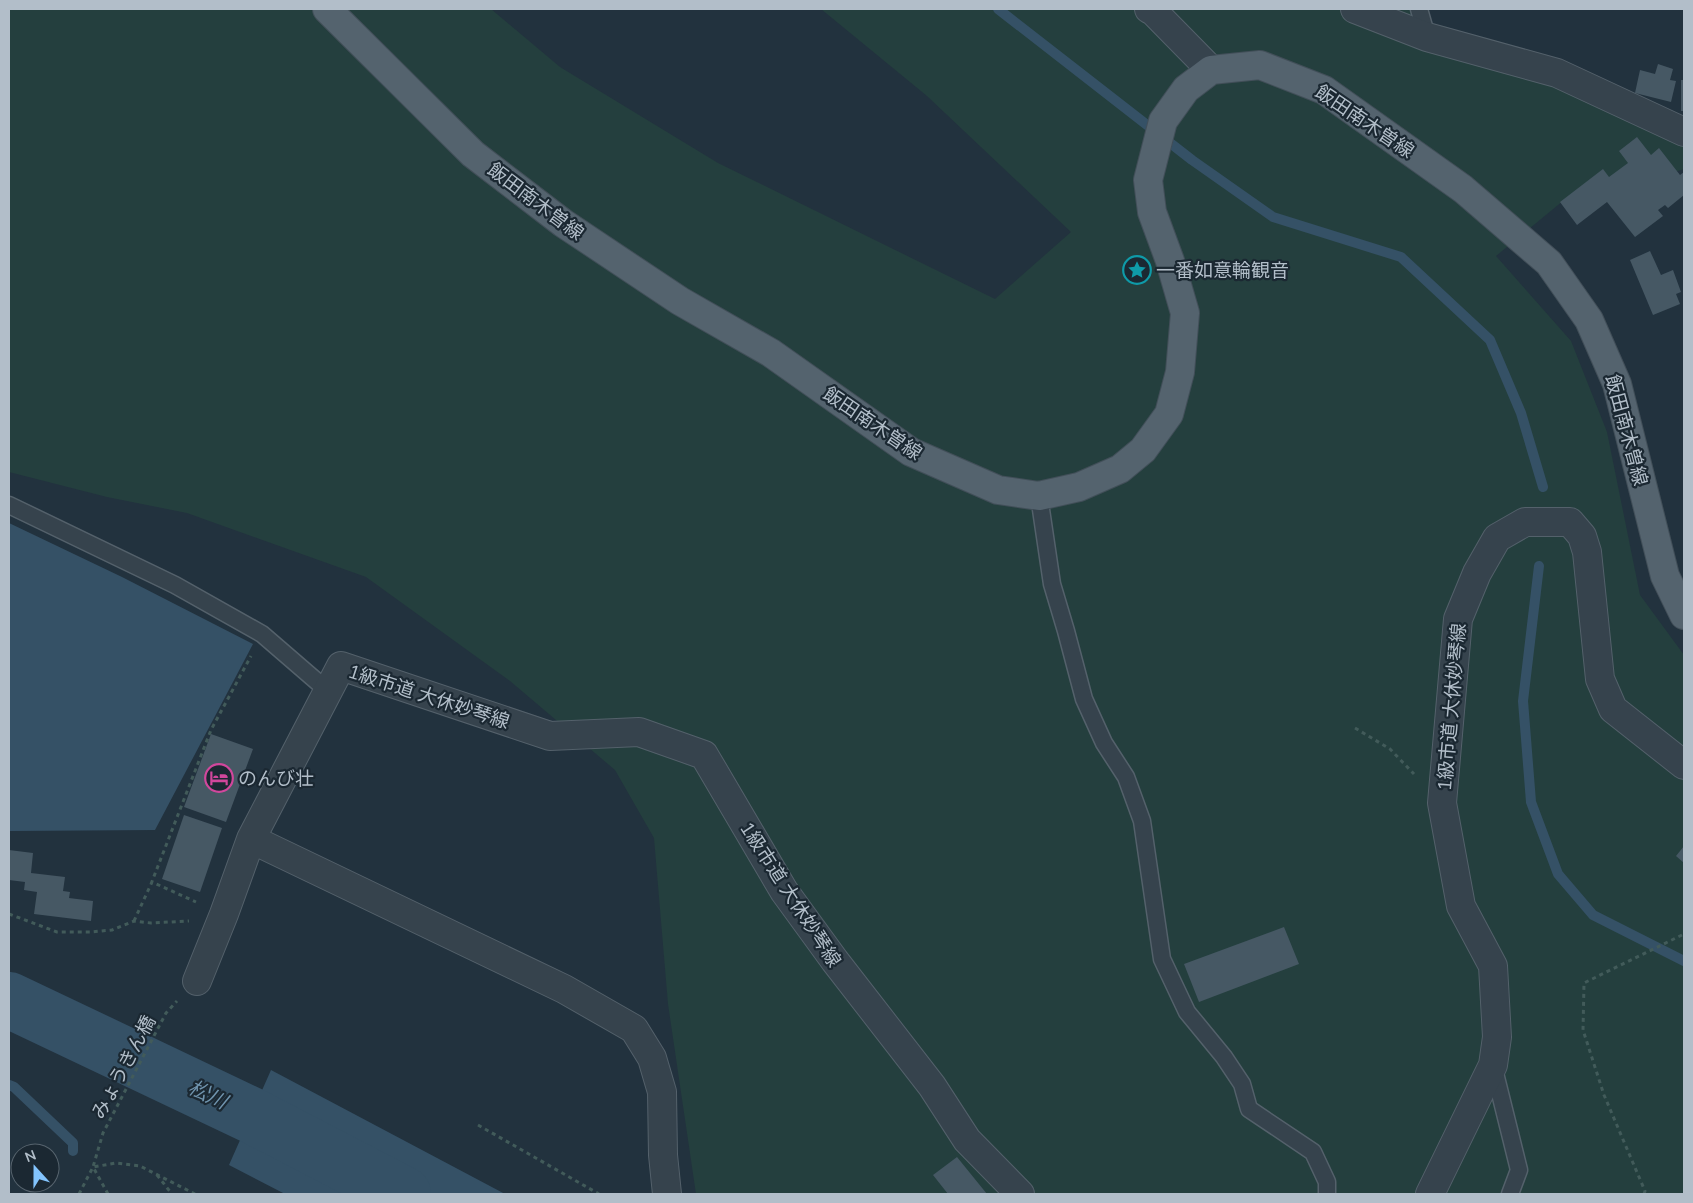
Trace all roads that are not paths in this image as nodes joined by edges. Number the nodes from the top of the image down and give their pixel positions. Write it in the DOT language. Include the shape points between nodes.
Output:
graph roads {
  1 [pos="327,9"];
  2 [pos="1149,9"];
  3 [pos="1355,9"];
  4 [pos="1419,9"];
  5 [pos="1427,37"];
  6 [pos="1211,70"];
  7 [pos="1684,132"];
  8 [pos="1039,496"];
  9 [pos="9,505"];
  10 [pos="1684,615"];
  11 [pos="328,691"];
  12 [pos="1684,764"];
  13 [pos="251,838"];
  14 [pos="197,981"];
  15 [pos="1493,1065"];
  16 [pos="667,1194"];
  17 [pos="1020,1194"];
  18 [pos="1327,1194"];
  19 [pos="1430,1194"];
  20 [pos="1510,1194"];
  1 -- 8 [label="main road, 飯田南木曽線" via="473,154 563,223 680,301 771,353 911,452 998,490"];
  2 -- 6 [label="street"];
  3 -- 5 [label="street"];
  4 -- 5 [label="lane"];
  5 -- 7 [label="street" via="1557,73"];
  6 -- 8 [label="main road, 飯田南木曽線" via="1186,89 1163,121 1148,180 1152,212 1185,313 1180,372 1169,414 1143,450 1120,469 1079,487"];
  6 -- 10 [label="main road, 飯田南木曽線" via="1260,66 1324,90 1463,189 1549,263 1589,320 1617,384 1665,576"];
  8 -- 18 [label="lane" via="1052,584 1084,700 1104,743 1126,776 1142,821 1162,959 1187,1012 1242,1084 1249,1109 1313,1152 1327,1182"];
  9 -- 11 [label="lane" via="175,585 262,634"];
  11 -- 13 [label="street, 1級市道 大休妙琴線"];
  11 -- 17 [label="street, 1級市道 大休妙琴線" via="341,666 550,736 639,732 704,755 784,891 834,961 932,1086 967,1140"];
  12 -- 15 [label="street, 1級市道 大休妙琴線" via="1613,709 1600,679 1587,552 1582,536 1570,522 1525,522 1497,538 1477,572 1458,619 1442,803 1462,906 1493,966 1497,1037"];
  13 -- 14 [label="street, 1級市道 大休妙琴線"];
  13 -- 16 [label="street" via="564,989 634,1029 652,1058 662,1092"];
  15 -- 19 [label="street, 1級市道 大休妙琴線"];
  15 -- 20 [label="lane" via="1520,1170"];
}
